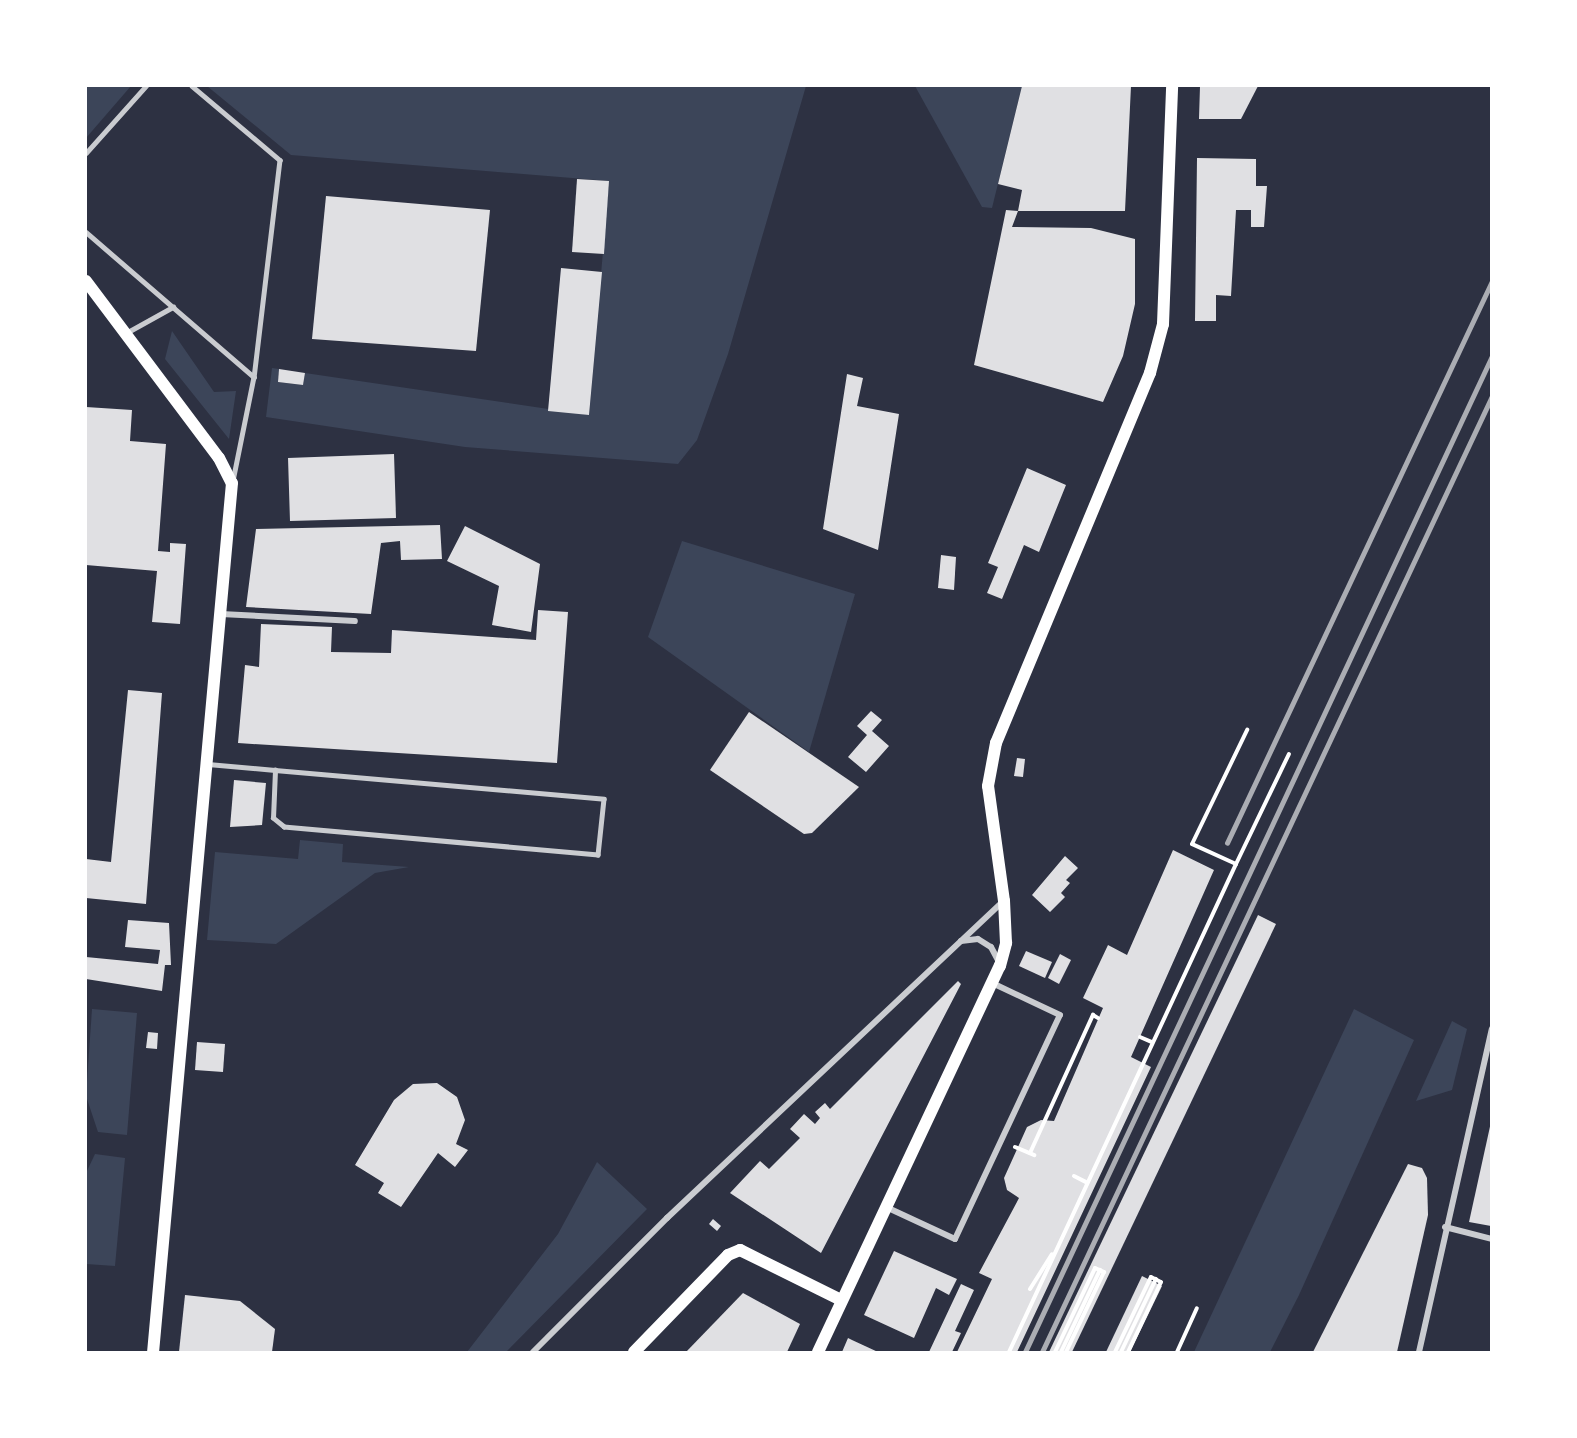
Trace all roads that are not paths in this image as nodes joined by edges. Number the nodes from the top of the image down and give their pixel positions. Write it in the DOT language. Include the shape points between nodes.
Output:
graph roads {
  1 [pos="146,86"];
  2 [pos="192,86"];
  3 [pos="1172,86"];
  4 [pos="86,153"];
  5 [pos="86,232"];
  6 [pos="86,281"];
  7 [pos="173,307"];
  8 [pos="126,333"];
  9 [pos="254,376"];
  10 [pos="232,483"];
  11 [pos="221,614"];
  12 [pos="355,621"];
  13 [pos="205,764"];
  14 [pos="275,770"];
  15 [pos="1004,901"];
  16 [pos="961,941"];
  17 [pos="1000,966"];
  18 [pos="993,983"];
  19 [pos="1491,1031"];
  20 [pos="886,1206"];
  21 [pos="1445,1227"];
  22 [pos="1491,1239"];
  23 [pos="841,1300"];
  24 [pos="153,1353"];
  25 [pos="533,1353"];
  26 [pos="633,1353"];
  27 [pos="818,1353"];
  28 [pos="1419,1353"];
  1 -- 4 [label="lane"];
  2 -- 9 [label="lane" via="280,160"];
  3 -- 15 [label="main road" via="1163,324 1150,373 996,743 988,786 990,828"];
  5 -- 7 [label="lane"];
  6 -- 8 [label="main road"];
  7 -- 8 [label="lane"];
  7 -- 9 [label="lane"];
  8 -- 10 [label="main road" via="219,458"];
  9 -- 10 [label="lane"];
  10 -- 11 [label="main road"];
  11 -- 12 [label="street"];
  11 -- 13 [label="main road"];
  13 -- 14 [label="lane"];
  13 -- 24 [label="main road"];
  14 -- 14 [label="lane" via="273,818 284,826 598,855 604,799"];
  15 -- 16 [label="street"];
  15 -- 17 [label="main road" via="1006,944"];
  16 -- 17 [label="street" via="978,939 991,947"];
  16 -- 25 [label="street"];
  17 -- 18 [label="main road"];
  18 -- 20 [label="main road"];
  18 -- 20 [label="street" via="1060,1015 955,1239"];
  19 -- 21 [label="street"];
  20 -- 23 [label="main road"];
  21 -- 22 [label="street"];
  21 -- 28 [label="street"];
  23 -- 26 [label="main road" via="740,1250 728,1254"];
  23 -- 27 [label="main road"];
}
